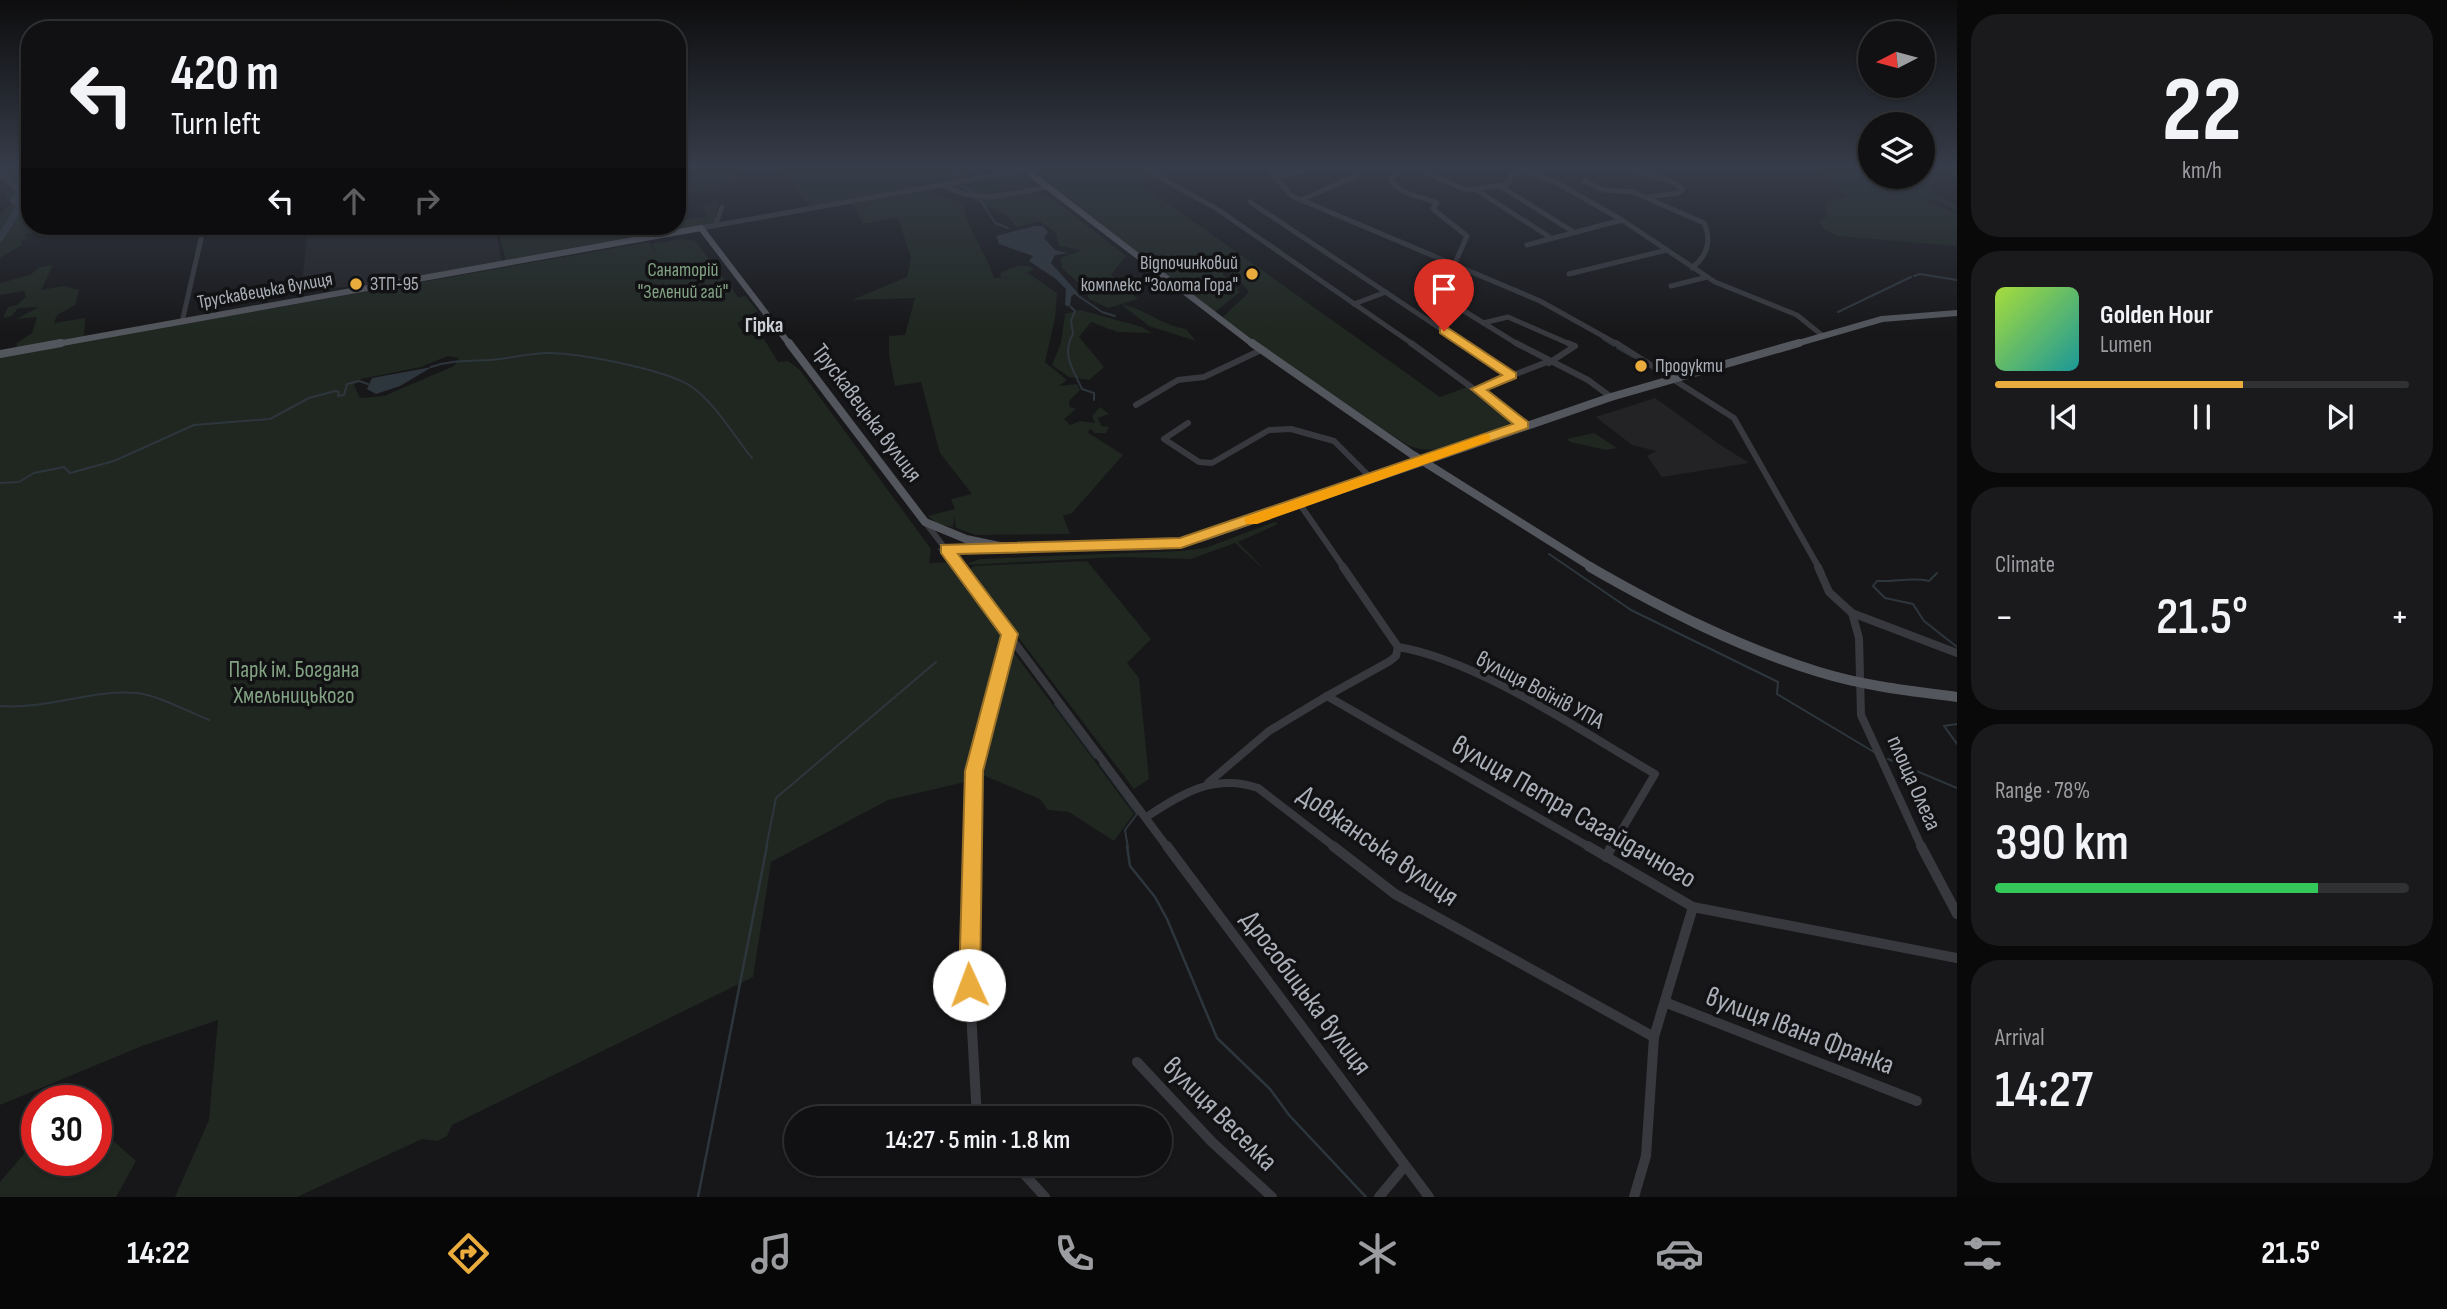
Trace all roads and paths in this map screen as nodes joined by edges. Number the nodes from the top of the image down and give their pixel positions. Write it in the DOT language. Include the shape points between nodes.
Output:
graph roads {
  1 [pos="717,221"];
  2 [pos="744,221"];
  3 [pos="1091,221"];
  4 [pos="1234,221"];
  5 [pos="1278,221"];
  6 [pos="1353,221"];
  7 [pos="1448,221"];
  8 [pos="1524,221"];
  9 [pos="1556,221"];
  10 [pos="1618,221"];
  11 [pos="1623,221"];
  12 [pos="1699,221"];
  13 [pos="715,226"];
  14 [pos="701,228"];
  15 [pos="686,231"];
  16 [pos="1572,231"];
  17 [pos="686,234"];
  18 [pos="202,235"];
  19 [pos="664,235"];
  20 [pos="1551,238"];
  21 [pos="714,242"];
  22 [pos="1527,245"];
  23 [pos="1667,250"];
  24 [pos="1455,262"];
  25 [pos="1693,267"];
  26 [pos="1569,274"];
  27 [pos="1707,277"];
  28 [pos="1671,286"];
  29 [pos="1386,292"];
  30 [pos="1448,301"];
  31 [pos="1354,304"];
  32 [pos="1957,313"];
  33 [pos="182,321"];
  34 [pos="1483,323"];
  35 [pos="1823,336"];
  36 [pos="1259,351"];
  37 [pos="0,354"];
  38 [pos="1548,363"];
  39 [pos="1512,376"];
  40 [pos="1672,379"];
  41 [pos="1477,389"];
  42 [pos="1611,397"];
  43 [pos="1136,405"];
  44 [pos="1188,423"];
  45 [pos="1523,425"];
  46 [pos="1394,443"];
  47 [pos="1438,454"];
  48 [pos="1420,460"];
  49 [pos="1400,468"];
  50 [pos="1371,478"];
  51 [pos="1299,503"];
  52 [pos="935,530"];
  53 [pos="1009,548"];
  54 [pos="946,549"];
  55 [pos="1852,613"];
  56 [pos="1010,634"];
  57 [pos="1398,647"];
  58 [pos="1957,653"];
  59 [pos="1858,683"];
  60 [pos="1326,696"];
  61 [pos="1957,697"];
  62 [pos="1208,783"];
  63 [pos="1148,817"];
  64 [pos="1606,857"];
  65 [pos="1693,907"];
  66 [pos="1957,914"];
  67 [pos="1957,958"];
  68 [pos="1667,1003"];
  69 [pos="1654,1037"];
  70 [pos="1137,1062"];
  71 [pos="1917,1101"];
  72 [pos="976,1106"];
  73 [pos="1405,1166"];
  74 [pos="1026,1176"];
  75 [pos="1045,1197"];
  76 [pos="1272,1197"];
  77 [pos="1379,1197"];
  78 [pos="1429,1197"];
  79 [pos="1634,1197"];
  1 -- 13 [label="street"];
  2 -- 13 [label="street, Трускавецька вулиця"];
  3 -- 36 [label="main road"];
  4 -- 31 [label="street"];
  5 -- 29 [label="street"];
  6 -- 24 [label="street"];
  7 -- 24 [label="street" via="1467,236"];
  8 -- 20 [label="street"];
  9 -- 16 [label="street"];
  10 -- 16 [label="street"];
  11 -- 23 [label="street"];
  12 -- 25 [label="street" via="1711,238"];
  13 -- 14 [label="street, Трускавецька вулиця"];
  14 -- 15 [label="main road, Трускавецька вулиця"];
  14 -- 21 [label="main road, Трускавецька вулиця"];
  16 -- 20 [label="street"];
  17 -- 21 [label="main road"];
  18 -- 33 [label="street"];
  19 -- 33 [label="main road, Трускавецька вулиця"];
  20 -- 22 [label="street"];
  21 -- 52 [label="main road, Трускавецька вулиця"];
  23 -- 25 [label="street"];
  23 -- 26 [label="street"];
  24 -- 40 [label="street" via="1562,312"];
  25 -- 27 [label="street"];
  27 -- 28 [label="street"];
  27 -- 35 [label="street" via="1797,315"];
  29 -- 31 [label="street"];
  29 -- 39 [label="street"];
  30 -- 34 [label="street"];
  31 -- 41 [label="street"];
  32 -- 35 [label="main road" via="1892,317"];
  33 -- 37 [label="main road, Трускавецька вулиця"];
  34 -- 38 [label="street"];
  34 -- 38 [label="street" via="1508,317 1574,346"];
  35 -- 40 [label="main road"];
  36 -- 43 [label="street" via="1199,377 1178,380"];
  36 -- 46 [label="main road"];
  38 -- 39 [label="street"];
  38 -- 42 [label="street" via="1588,380"];
  39 -- 41 [label="street"];
  40 -- 42 [label="main road"];
  40 -- 55 [label="street" via="1739,424 1829,592"];
  41 -- 45 [label="street"];
  42 -- 45 [label="main road"];
  44 -- 50 [label="street" via="1164,439 1199,462 1212,463 1277,429 1334,441"];
  45 -- 47 [label="main road"];
  46 -- 47 [label="main road"];
  46 -- 48 [label="main road"];
  46 -- 49 [label="main road" via="1406,459"];
  47 -- 48 [label="main road"];
  48 -- 49 [label="main road"];
  48 -- 59 [label="main road" via="1678,618 1761,655"];
  49 -- 50 [label="main road"];
  50 -- 51 [label="main road"];
  51 -- 53 [label="main road" via="1181,543"];
  51 -- 57 [label="street"];
  52 -- 53 [label="main road"];
  52 -- 54 [label="street, Дрогобицька вулиця"];
  53 -- 54 [label="street"];
  54 -- 56 [label="street, Дрогобицька вулиця"];
  55 -- 58 [label="street"];
  55 -- 59 [label="street" via="1862,637"];
  56 -- 63 [label="street, Дрогобицька вулиця"];
  56 -- 72 [label="street" via="974,771 968,958"];
  57 -- 60 [label="street" via="1390,661"];
  57 -- 64 [label="street, вулиця Воїнів УПА" via="1427,652 1655,774"];
  59 -- 61 [label="main road"];
  59 -- 66 [label="street, площа Олега" via="1858,703 1913,832"];
  60 -- 62 [label="street" via="1269,731"];
  60 -- 64 [label="street, вулиця Петра Сагайдачного"];
  62 -- 63 [label="street, Довжанська вулиця" via="1181,794"];
  62 -- 69 [label="street, Довжанська вулиця" via="1235,780 1258,788 1395,894"];
  63 -- 73 [label="street, Дрогобицька вулиця"];
  64 -- 65 [label="street, вулиця Петра Сагайдачного"];
  65 -- 67 [label="street, вулиця Петра Сагайдачного"];
  65 -- 68 [label="street"];
  68 -- 69 [label="street"];
  68 -- 71 [label="street, вулиця Івана Франка"];
  69 -- 79 [label="street" via="1646,1156"];
  70 -- 76 [label="street, вулиця Веселка" via="1212,1142"];
  73 -- 77 [label="street"];
  73 -- 78 [label="street, Дрогобицька вулиця"];
  74 -- 75 [label="street"];
}
